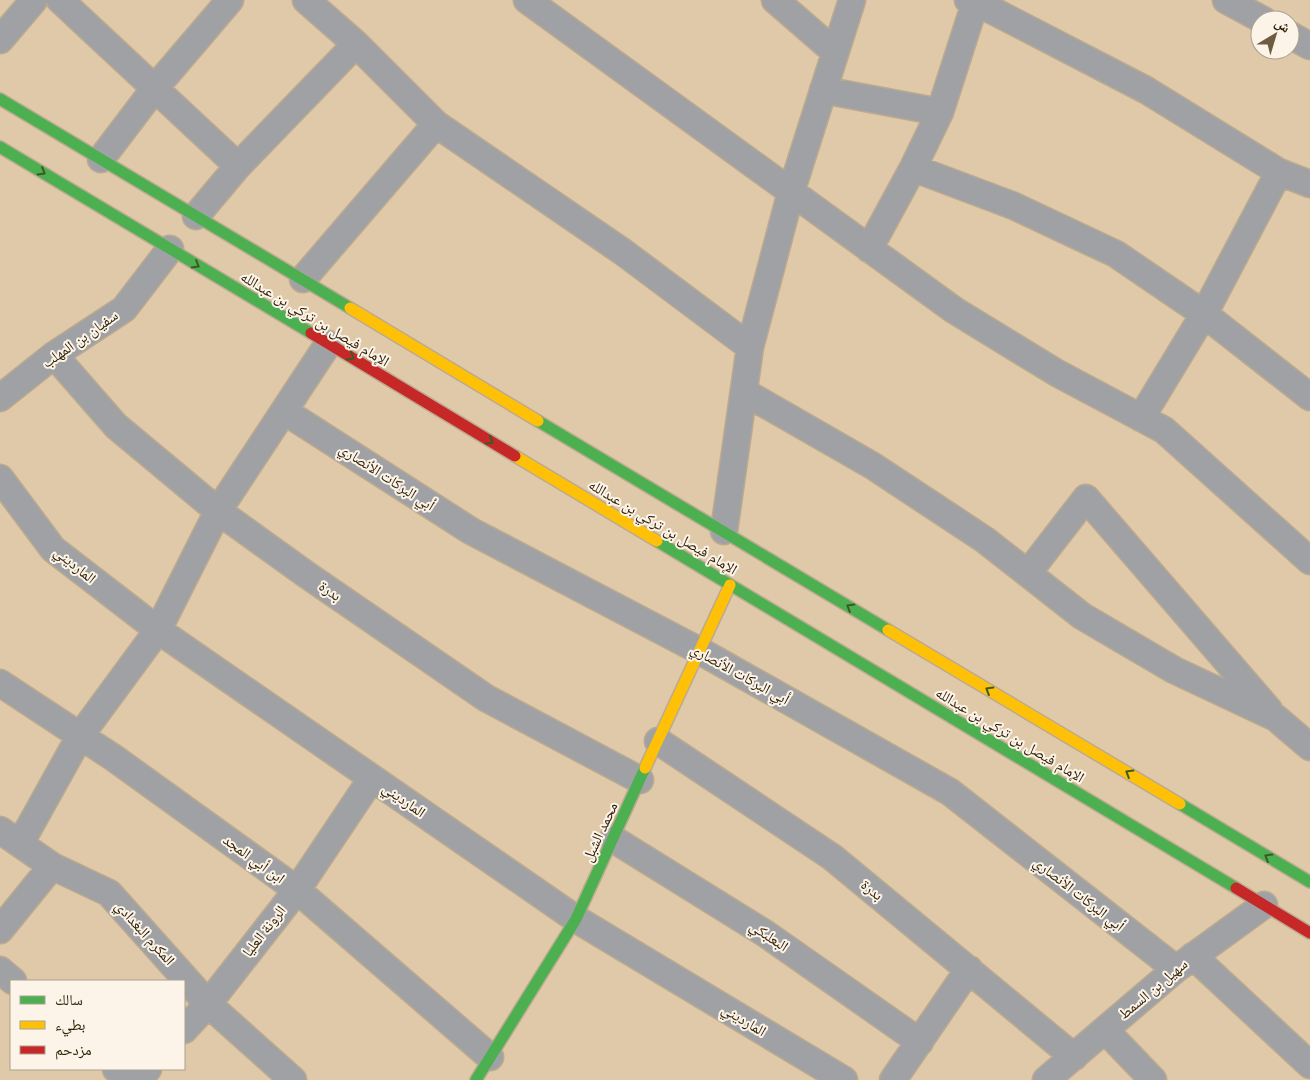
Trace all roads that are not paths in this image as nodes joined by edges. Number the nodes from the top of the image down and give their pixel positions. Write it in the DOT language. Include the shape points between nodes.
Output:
graph roads {
  1 [pos="34,0"];
  2 [pos="60,0"];
  3 [pos="230,0"];
  4 [pos="306,0"];
  5 [pos="527,0"];
  6 [pos="775,0"];
  7 [pos="852,0"];
  8 [pos="1226,0"];
  9 [pos="973,1"];
  10 [pos="1250,13"];
  11 [pos="0,40"];
  12 [pos="356,44"];
  13 [pos="835,52"];
  14 [pos="155,88"];
  15 [pos="823,90"];
  16 [pos="0,99"];
  17 [pos="940,112"];
  18 [pos="436,124"];
  19 [pos="0,147"];
  20 [pos="101,159"];
  21 [pos="238,166"];
  22 [pos="913,168"];
  23 [pos="1279,172"];
  24 [pos="1310,184"];
  25 [pos="790,192"];
  26 [pos="196,216"];
  27 [pos="170,249"];
  28 [pos="869,249"];
  29 [pos="302,279"];
  30 [pos="1204,314"];
  31 [pos="328,344"];
  32 [pos="750,347"];
  33 [pos="54,355"];
  34 [pos="744,392"];
  35 [pos="1310,397"];
  36 [pos="0,398"];
  37 [pos="284,411"];
  38 [pos="1141,418"];
  39 [pos="0,478"];
  40 [pos="218,511"];
  41 [pos="724,531"];
  42 [pos="1310,561"];
  43 [pos="1028,573"];
  44 [pos="730,585"];
  45 [pos="158,630"];
  46 [pos="700,651"];
  47 [pos="0,684"];
  48 [pos="1276,718"];
  49 [pos="80,736"];
  50 [pos="658,741"];
  51 [pos="1310,747"];
  52 [pos="372,778"];
  53 [pos="640,780"];
  54 [pos="10,837"];
  55 [pos="613,839"];
  56 [pos="52,866"];
  57 [pos="1309,880"];
  58 [pos="297,890"];
  59 [pos="1264,905"];
  60 [pos="576,919"];
  61 [pos="0,930"];
  62 [pos="1310,933"];
  63 [pos="1185,963"];
  64 [pos="968,969"];
  65 [pos="0,970"];
  66 [pos="12,980"];
  67 [pos="208,1004"];
  68 [pos="185,1029"];
  69 [pos="1105,1030"];
  70 [pos="920,1042"];
  71 [pos="1074,1057"];
  72 [pos="490,1058"];
  73 [pos="1310,1065"];
  74 [pos="117,1070"];
  75 [pos="147,1070"];
  76 [pos="130,1080"];
  77 [pos="138,1080"];
  78 [pos="293,1080"];
  79 [pos="476,1080"];
  80 [pos="844,1080"];
  81 [pos="893,1080"];
  82 [pos="1046,1080"];
  83 [pos="1153,1080"];
  1 -- 11 [label="street"];
  2 -- 14 [label="street"];
  3 -- 14 [label="street"];
  4 -- 12 [label="street"];
  5 -- 25 [label="street"];
  6 -- 13 [label="street"];
  7 -- 13 [label="street"];
  8 -- 10 [label="street"];
  9 -- 17 [label="street"];
  9 -- 23 [label="street" via="1146,90"];
  12 -- 18 [label="street"];
  12 -- 21 [label="street"];
  13 -- 15 [label="street"];
  14 -- 20 [label="street"];
  14 -- 21 [label="street"];
  15 -- 17 [label="street"];
  15 -- 25 [label="street"];
  16 -- 20 [label="main road, الإمام فيصل بن تركي بن عبدالله"];
  17 -- 22 [label="street"];
  18 -- 29 [label="street"];
  18 -- 32 [label="street" via="623,252"];
  19 -- 27 [label="main road, الإمام فيصل بن تركي بن عبدالله, one-way"];
  20 -- 26 [label="main road, الإمام فيصل بن تركي بن عبدالله"];
  21 -- 26 [label="street"];
  22 -- 28 [label="street"];
  22 -- 30 [label="street" via="1014,206 1116,254"];
  23 -- 24 [label="street"];
  23 -- 30 [label="street"];
  25 -- 28 [label="street"];
  25 -- 32 [label="street"];
  26 -- 29 [label="main road, الإمام فيصل بن تركي بن عبدالله"];
  27 -- 31 [label="main road, الإمام فيصل بن تركي بن عبدالله, one-way"];
  27 -- 33 [label="street, سفيان بن المهلب" via="124,309"];
  28 -- 38 [label="street" via="954,310 1057,373"];
  29 -- 41 [label="main road, الإمام فيصل بن تركي بن عبدالله"];
  30 -- 35 [label="street"];
  30 -- 38 [label="street"];
  31 -- 37 [label="street"];
  31 -- 44 [label="main road, الإمام فيصل بن تركي بن عبدالله, one-way"];
  32 -- 34 [label="street"];
  33 -- 36 [label="street, سفيان بن المهلب"];
  33 -- 40 [label="street, بدرة" via="116,426"];
  34 -- 41 [label="street"];
  34 -- 43 [label="street" via="873,466 985,540"];
  37 -- 40 [label="street"];
  37 -- 46 [label="street, أبي البركات الأنصاري" via="471,530"];
  38 -- 42 [label="street" via="1164,430"];
  39 -- 45 [label="street, المارديني" via="53,549"];
  40 -- 45 [label="street"];
  40 -- 53 [label="street, بدرة" via="486,698"];
  57 -- 41 [label="main road, الإمام فيصل بن تركي بن عبدالله, one-way"];
  43 -- 48 [label="street" via="1082,616 1166,665"];
  43 -- 48 [label="street" via="1086,498"];
  44 -- 46 [label="main road, محمد الشبل"];
  44 -- 59 [label="main road, الإمام فيصل بن تركي بن عبدالله"];
  45 -- 49 [label="street"];
  45 -- 52 [label="street, المارديني"];
  46 -- 50 [label="main road, محمد الشبل"];
  46 -- 63 [label="street, أبي البركات الأنصاري" via="950,792"];
  47 -- 49 [label="street, ابن أبي المجد"];
  48 -- 51 [label="street"];
  49 -- 54 [label="street"];
  49 -- 58 [label="street, ابن أبي المجد"];
  50 -- 53 [label="main road, محمد الشبل"];
  50 -- 64 [label="street, بدرة" via="832,857"];
  52 -- 58 [label="street, الرونة العليا"];
  52 -- 60 [label="street, المارديني"];
  53 -- 55 [label="main road, محمد الشبل"];
  54 -- 56 [label="street, المكرم البغدادي"];
  55 -- 60 [label="main road, محمد الشبل"];
  55 -- 70 [label="street, البعلبكي" via="766,934"];
  56 -- 61 [label="street"];
  56 -- 67 [label="street, المكرم البغدادي" via="109,893"];
  58 -- 67 [label="street, الرونة العليا"];
  58 -- 72 [label="street, ابن أبي المجد"];
  59 -- 62 [label="main road, الإمام فيصل بن تركي بن عبدالله"];
  59 -- 63 [label="street, سهيل بن السمط"];
  60 -- 72 [label="main road, محمد الشبل"];
  60 -- 80 [label="street, المارديني"];
  63 -- 69 [label="street, سهيل بن السمط"];
  63 -- 73 [label="street, أبي البركات الأنصاري"];
  64 -- 70 [label="street"];
  64 -- 71 [label="street, بدرة"];
  65 -- 66 [label="street"];
  67 -- 68 [label="street, الرونة العليا"];
  67 -- 78 [label="street, المكرم البغدادي"];
  69 -- 71 [label="street, سهيل بن السمط"];
  69 -- 83 [label="street"];
  70 -- 81 [label="street"];
  71 -- 82 [label="street, سهيل بن السمط"];
  72 -- 79 [label="main road, محمد الشبل"];
  74 -- 76 [label="street"];
  75 -- 77 [label="street"];
}
